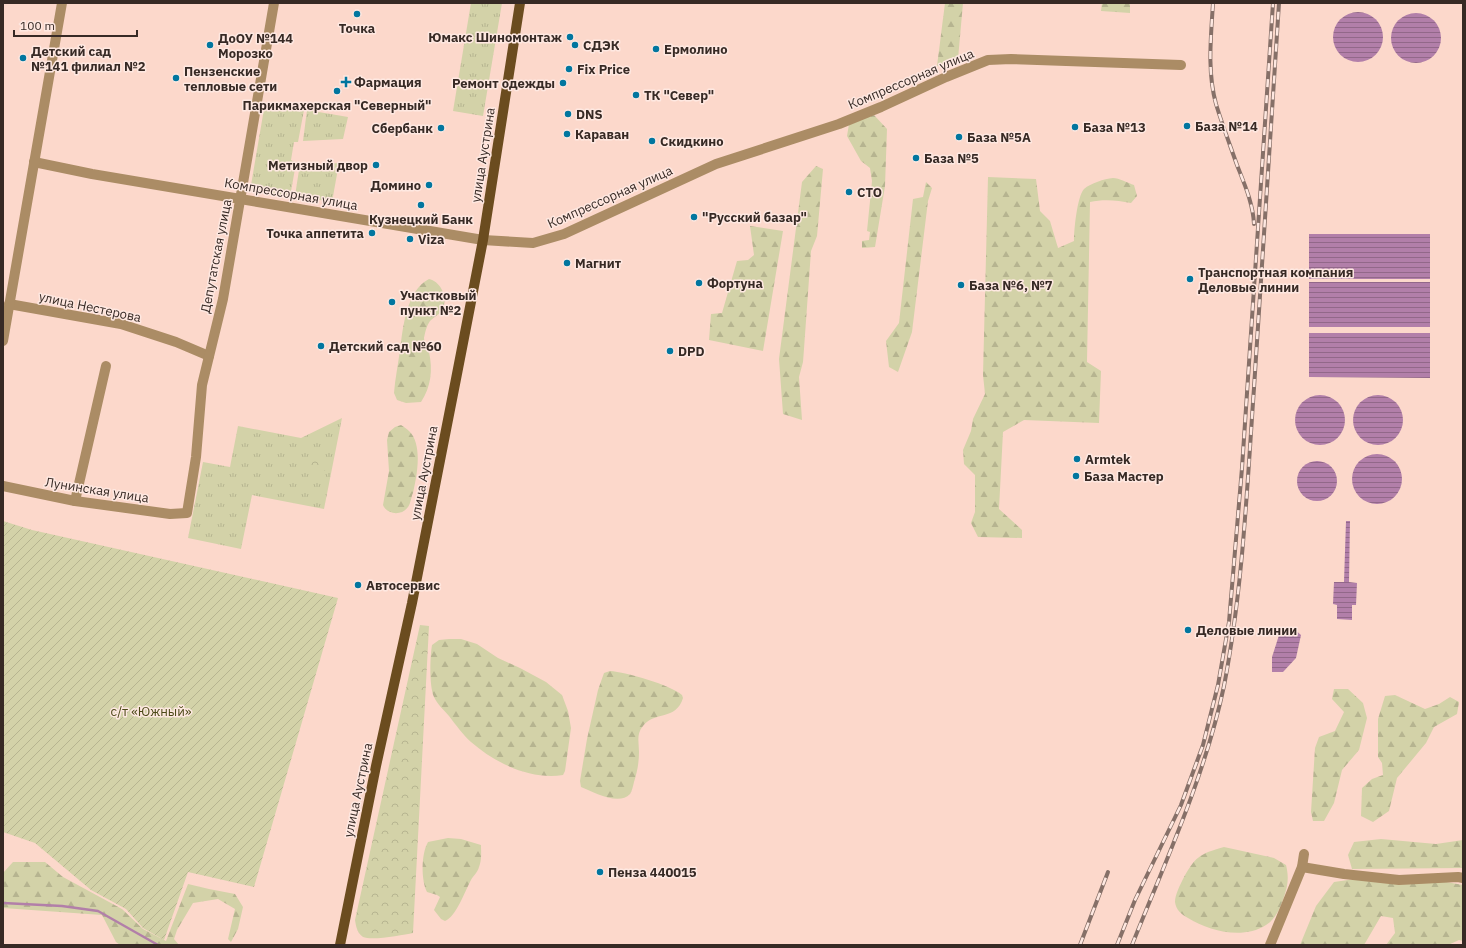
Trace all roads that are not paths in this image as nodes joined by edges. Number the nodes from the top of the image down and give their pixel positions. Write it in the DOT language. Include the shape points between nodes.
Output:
graph roads {
  1 [pos="62,3"];
  2 [pos="274,3"];
  3 [pos="520,3"];
  4 [pos="1181,65"];
  5 [pos="34,162"];
  6 [pos="240,199"];
  7 [pos="483,240"];
  8 [pos="9,304"];
  9 [pos="3,340"];
  10 [pos="209,356"];
  11 [pos="106,366"];
  12 [pos="3,486"];
  13 [pos="75,501"];
  14 [pos="187,513"];
  15 [pos="1304,854"];
  16 [pos="1302,867"];
  17 [pos="1463,878"];
  18 [pos="340,945"];
  19 [pos="1270,945"];
  1 -- 5 [label="street"];
  2 -- 6 [label="street, Депутатская улица"];
  3 -- 7 [label="main road, улица Аустрина"];
  4 -- 7 [label="street, Компрессорная улица" via="988,60 839,124 716,164 564,234 533,243"];
  5 -- 6 [label="street, Компрессорная улица"];
  5 -- 8 [label="street"];
  6 -- 7 [label="street, Компрессорная улица"];
  6 -- 10 [label="street, Депутатская улица"];
  7 -- 18 [label="main road, улица Аустрина" via="427,529"];
  8 -- 9 [label="street"];
  8 -- 10 [label="street, улица Нестерова" via="120,324 176,342"];
  10 -- 14 [label="street, Депутатская улица" via="202,385 196,457"];
  11 -- 13 [label="street"];
  12 -- 13 [label="street, Лунинская улица"];
  13 -- 14 [label="street, Лунинская улица" via="170,514"];
  15 -- 16 [label="street"];
  16 -- 17 [label="street" via="1399,880"];
  16 -- 19 [label="street"];
}
